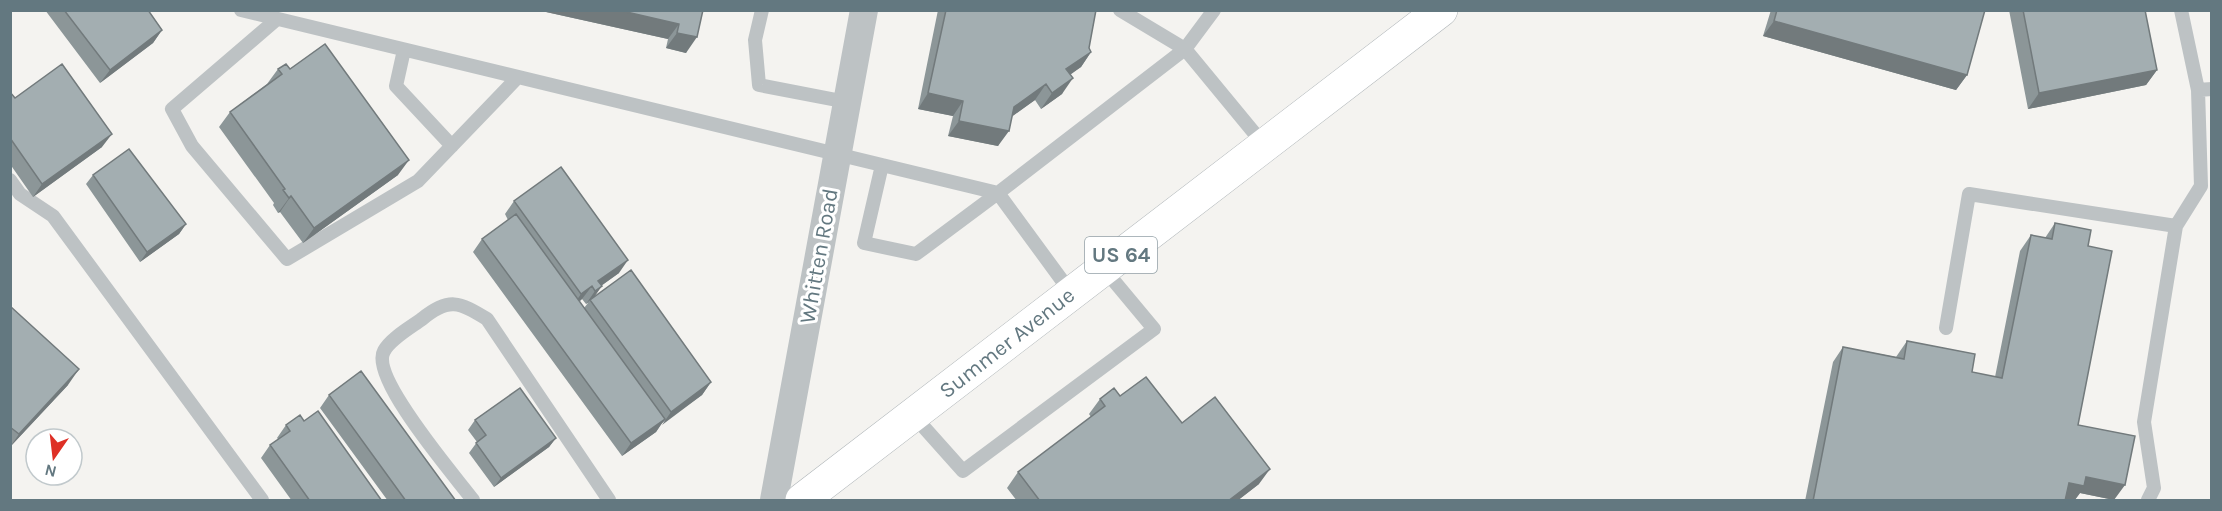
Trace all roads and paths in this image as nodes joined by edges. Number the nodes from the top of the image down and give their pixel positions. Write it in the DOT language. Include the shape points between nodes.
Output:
graph roads {
  1 [pos="241,10"];
  2 [pos="762,10"];
  3 [pos="864,10"];
  4 [pos="1120,10"];
  5 [pos="1214,10"];
  6 [pos="1441,10"];
  7 [pos="2181,10"];
  8 [pos="277,19"];
  9 [pos="1185,49"];
  10 [pos="404,51"];
  11 [pos="518,78"];
  12 [pos="2205,89"];
  13 [pos="847,102"];
  14 [pos="452,146"];
  15 [pos="1265,146"];
  16 [pos="837,155"];
  17 [pos="882,165"];
  18 [pos="10,180"];
  19 [pos="998,193"];
  20 [pos="2176,226"];
  21 [pos="1104,269"];
  22 [pos="1072,294"];
  23 [pos="1947,328"];
  24 [pos="913,415"];
  25 [pos="262,501"];
  26 [pos="472,501"];
  27 [pos="609,501"];
  28 [pos="774,501"];
  29 [pos="802,501"];
  30 [pos="2148,501"];
  1 -- 8 [label="lane"];
  2 -- 13 [label="lane" via="755,39 759,85"];
  3 -- 13 [label="street, Whitten Road"];
  4 -- 9 [label="lane"];
  5 -- 9 [label="lane"];
  6 -- 15 [label="main road, Summer Avenue / US 64"];
  7 -- 12 [label="lane"];
  8 -- 10 [label="lane"];
  8 -- 14 [label="lane" via="172,109 192,146 287,259 418,181"];
  9 -- 15 [label="lane"];
  9 -- 19 [label="lane"];
  10 -- 11 [label="lane"];
  10 -- 14 [label="lane" via="396,86"];
  11 -- 14 [label="lane"];
  11 -- 16 [label="lane"];
  12 -- 20 [label="lane" via="2201,186"];
  13 -- 16 [label="street, Whitten Road"];
  15 -- 21 [label="main road, Summer Avenue / US 64"];
  16 -- 17 [label="lane"];
  16 -- 28 [label="street, Whitten Road"];
  17 -- 19 [label="lane"];
  17 -- 19 [label="lane" via="864,243 916,254"];
  18 -- 25 [label="lane" via="20,194 52,216"];
  19 -- 22 [label="lane"];
  20 -- 23 [label="lane" via="1969,194"];
  20 -- 30 [label="lane" via="2144,423 2154,488"];
  21 -- 22 [label="main road, Summer Avenue / US 64"];
  21 -- 24 [label="lane" via="1154,329 963,471"];
  22 -- 24 [label="main road, Summer Avenue / US 64"];
  24 -- 29 [label="main road, Summer Avenue / US 64"];
  26 -- 27 [label="lane" via="392,391 380,362 384,350 438,306 450,303 466,306 487,320"];
}
